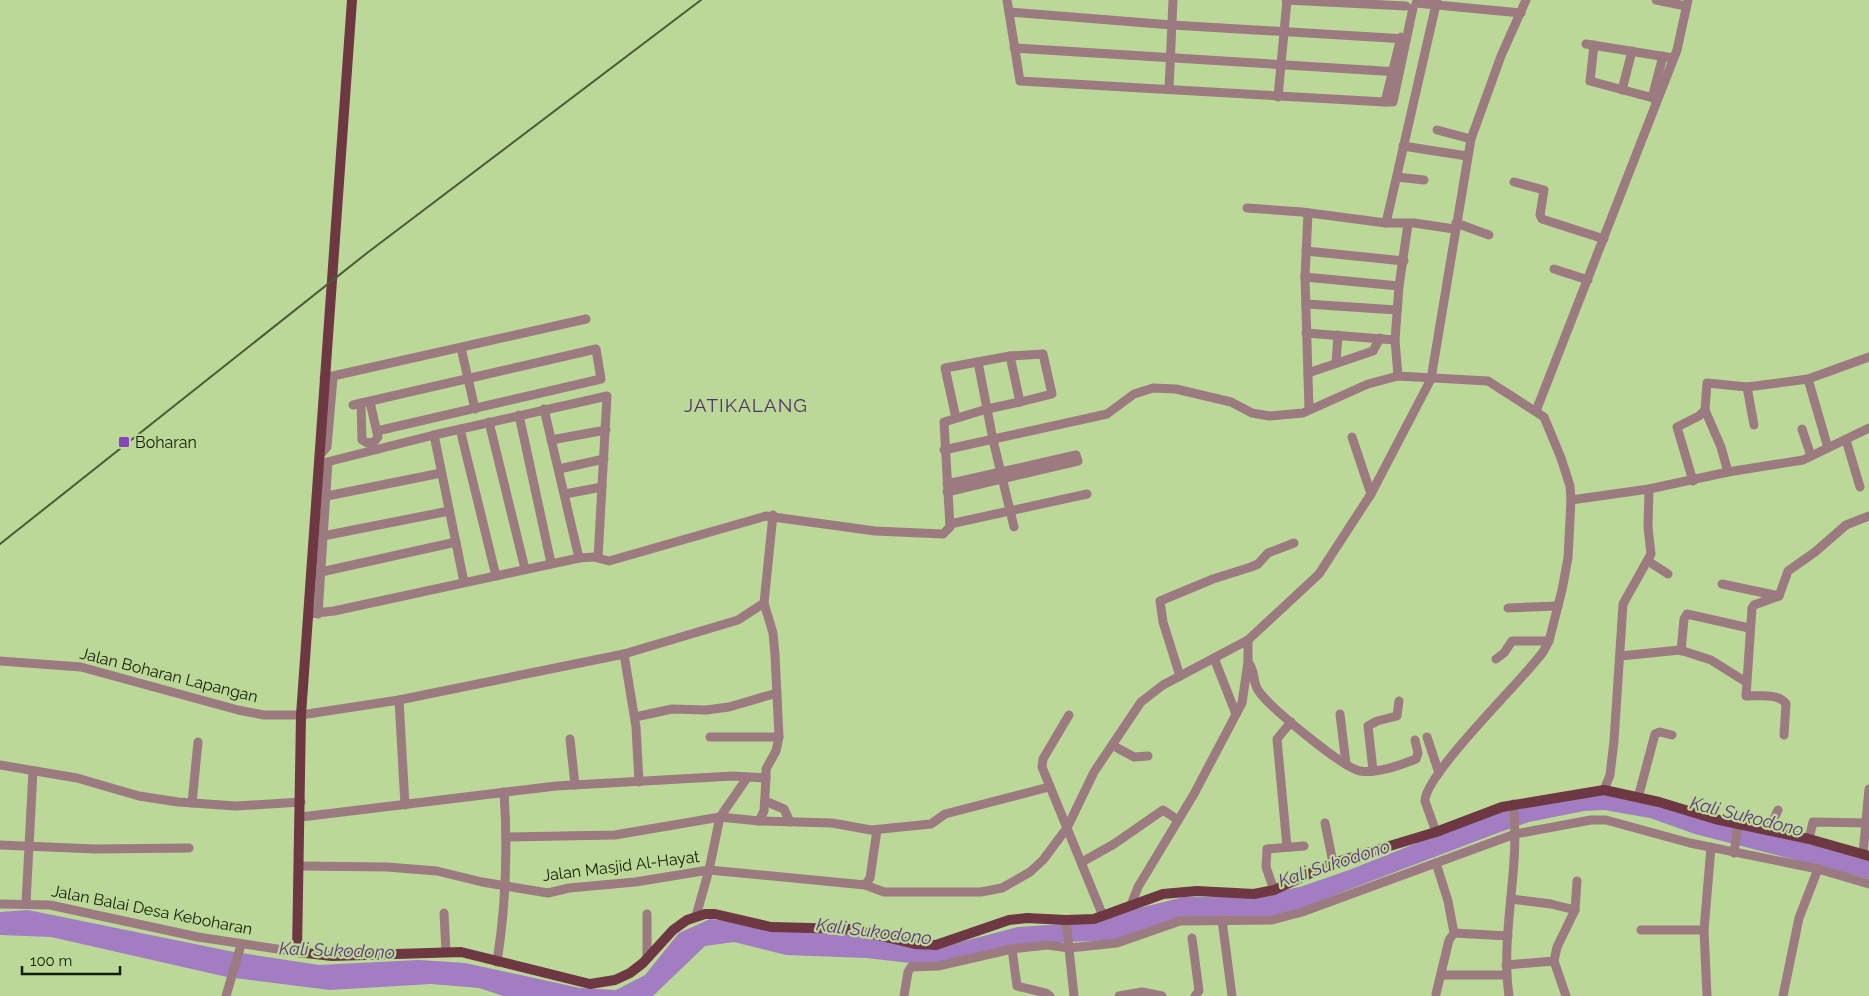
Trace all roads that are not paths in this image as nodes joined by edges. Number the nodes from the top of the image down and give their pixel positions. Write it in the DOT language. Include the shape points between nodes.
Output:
graph roads {
  1 [pos="352,0"];
  2 [pos="1007,0"];
  3 [pos="1173,0"];
  4 [pos="1286,0"];
  5 [pos="1526,0"];
  6 [pos="1656,0"];
  7 [pos="1437,2"];
  8 [pos="1687,3"];
  9 [pos="1411,4"];
  10 [pos="1009,12"];
  11 [pos="1521,13"];
  12 [pos="1172,25"];
  13 [pos="1284,32"];
  14 [pos="1403,39"];
  15 [pos="1014,48"];
  16 [pos="1632,51"];
  17 [pos="1663,56"];
  18 [pos="1170,58"];
  19 [pos="1674,58"];
  20 [pos="1282,64"];
  21 [pos="1395,72"];
  22 [pos="1169,90"];
  23 [pos="1622,90"];
  24 [pos="1278,97"];
  25 [pos="1654,99"];
  26 [pos="1438,130"];
  27 [pos="1471,139"];
  28 [pos="1403,146"];
  29 [pos="1467,156"];
  30 [pos="1397,177"];
  31 [pos="1424,180"];
  32 [pos="1514,182"];
  33 [pos="1248,208"];
  34 [pos="1308,214"];
  35 [pos="1386,223"];
  36 [pos="1408,224"];
  37 [pos="1455,226"];
  38 [pos="1489,235"];
  39 [pos="1604,239"];
  40 [pos="1306,251"];
  41 [pos="1404,261"];
  42 [pos="1554,269"];
  43 [pos="1305,277"];
  44 [pos="1588,280"];
  45 [pos="1399,286"];
  46 [pos="1306,304"];
  47 [pos="1397,310"];
  48 [pos="586,319"];
  49 [pos="1306,332"];
  50 [pos="1338,335"];
  51 [pos="1380,338"];
  52 [pos="1395,340"];
  53 [pos="461,348"];
  54 [pos="1010,356"];
  55 [pos="1869,357"];
  56 [pos="978,362"];
  57 [pos="1336,363"];
  58 [pos="1308,374"];
  59 [pos="1398,376"];
  60 [pos="328,378"];
  61 [pos="468,378"];
  62 [pos="1431,379"];
  63 [pos="1808,379"];
  64 [pos="1747,386"];
  65 [pos="1020,402"];
  66 [pos="361,404"];
  67 [pos="475,409"];
  68 [pos="544,409"];
  69 [pos="987,409"];
  70 [pos="1308,410"];
  71 [pos="1705,410"];
  72 [pos="1536,412"];
  73 [pos="519,415"];
  74 [pos="956,418"];
  75 [pos="488,422"];
  76 [pos="1754,425"];
  77 [pos="1869,428"];
  78 [pos="460,429"];
  79 [pos="1802,429"];
  80 [pos="606,430"];
  81 [pos="377,431"];
  82 [pos="434,435"];
  83 [pos="1352,437"];
  84 [pos="551,440"];
  85 [pos="993,440"];
  86 [pos="1846,440"];
  87 [pos="1828,448"];
  88 [pos="944,450"];
  89 [pos="1811,456"];
  90 [pos="604,458"];
  91 [pos="322,461"];
  92 [pos="559,469"];
  93 [pos="1728,472"];
  94 [pos="441,473"];
  95 [pos="1001,474"];
  96 [pos="1693,481"];
  97 [pos="602,487"];
  98 [pos="1860,487"];
  99 [pos="947,488"];
  100 [pos="1649,489"];
  101 [pos="565,494"];
  102 [pos="1087,494"];
  103 [pos="1372,494"];
  104 [pos="327,496"];
  105 [pos="1575,500"];
  106 [pos="1010,509"];
  107 [pos="449,511"];
  108 [pos="772,515"];
  109 [pos="1869,516"];
  110 [pos="950,524"];
  111 [pos="1014,527"];
  112 [pos="323,536"];
  113 [pos="456,542"];
  114 [pos="1294,543"];
  115 [pos="579,558"];
  116 [pos="598,558"];
  117 [pos="1648,562"];
  118 [pos="551,564"];
  119 [pos="526,569"];
  120 [pos="321,572"];
  121 [pos="1668,574"];
  122 [pos="496,576"];
  123 [pos="464,582"];
  124 [pos="1722,584"];
  125 [pos="1779,596"];
  126 [pos="764,603"];
  127 [pos="1558,606"];
  128 [pos="1508,608"];
  129 [pos="313,614"];
  130 [pos="1749,628"];
  131 [pos="1248,640"];
  132 [pos="1549,641"];
  133 [pos="1681,650"];
  134 [pos="624,654"];
  135 [pos="1620,656"];
  136 [pos="1214,658"];
  137 [pos="1496,659"];
  138 [pos="0,662"];
  139 [pos="1248,662"];
  140 [pos="1180,676"];
  141 [pos="1746,682"];
  142 [pos="777,693"];
  143 [pos="1262,694"];
  144 [pos="399,700"];
  145 [pos="1399,701"];
  146 [pos="1242,703"];
  147 [pos="1236,714"];
  148 [pos="1340,714"];
  149 [pos="301,715"];
  150 [pos="1069,715"];
  151 [pos="635,717"];
  152 [pos="1291,722"];
  153 [pos="1672,735"];
  154 [pos="1784,735"];
  155 [pos="710,736"];
  156 [pos="1426,736"];
  157 [pos="780,737"];
  158 [pos="570,739"];
  159 [pos="1415,740"];
  160 [pos="198,742"];
  161 [pos="1112,746"];
  162 [pos="1148,756"];
  163 [pos="1346,764"];
  164 [pos="0,765"];
  165 [pos="1374,770"];
  166 [pos="33,771"];
  167 [pos="1439,773"];
  168 [pos="747,778"];
  169 [pos="766,778"];
  170 [pos="639,782"];
  171 [pos="575,786"];
  172 [pos="1049,787"];
  173 [pos="1869,789"];
  174 [pos="1604,790"];
  175 [pos="504,792"];
  176 [pos="1638,798"];
  177 [pos="765,801"];
  178 [pos="301,802"];
  179 [pos="192,803"];
  180 [pos="405,805"];
  181 [pos="1514,805"];
  182 [pos="1778,810"];
  183 [pos="301,816"];
  184 [pos="720,817"];
  185 [pos="1178,820"];
  186 [pos="759,821"];
  187 [pos="790,822"];
  188 [pos="1325,823"];
  189 [pos="1866,823"];
  190 [pos="1738,825"];
  191 [pos="1067,828"];
  192 [pos="877,830"];
  193 [pos="1768,831"];
  194 [pos="1436,832"];
  195 [pos="1515,832"];
  196 [pos="507,837"];
  197 [pos="1809,839"];
  198 [pos="0,845"];
  199 [pos="28,846"];
  200 [pos="1304,846"];
  201 [pos="1287,847"];
  202 [pos="1711,847"];
  203 [pos="189,848"];
  204 [pos="1734,849"];
  205 [pos="1866,855"];
  206 [pos="1082,862"];
  207 [pos="1333,862"];
  208 [pos="1436,863"];
  209 [pos="299,866"];
  210 [pos="1818,869"];
  211 [pos="709,870"];
  212 [pos="1577,881"];
  213 [pos="1869,884"];
  214 [pos="506,885"];
  215 [pos="866,886"];
  216 [pos="1274,890"];
  217 [pos="1511,899"];
  218 [pos="26,903"];
  219 [pos="0,904"];
  220 [pos="1131,905"];
  221 [pos="1575,910"];
  222 [pos="444,913"];
  223 [pos="647,914"];
  224 [pos="696,916"];
  225 [pos="1103,916"];
  226 [pos="1222,920"];
  227 [pos="1066,921"];
  228 [pos="1641,930"];
  229 [pos="1704,930"];
  230 [pos="1454,933"];
  231 [pos="1508,936"];
  232 [pos="1192,938"];
  233 [pos="1069,947"];
  234 [pos="240,948"];
  235 [pos="1012,949"];
  236 [pos="297,952"];
  237 [pos="446,952"];
  238 [pos="647,958"];
  239 [pos="1554,961"];
  240 [pos="497,962"];
  241 [pos="1506,965"];
  242 [pos="1442,975"];
  243 [pos="1506,975"];
  244 [pos="1436,994"];
  245 [pos="226,996"];
  246 [pos="904,996"];
  247 [pos="1050,996"];
  248 [pos="1074,996"];
  249 [pos="1119,996"];
  250 [pos="1162,996"];
  251 [pos="1195,996"];
  252 [pos="1232,996"];
  253 [pos="1509,996"];
  254 [pos="1566,996"];
  255 [pos="1707,996"];
  256 [pos="1783,996"];
  1 -- 60 [label="main road"];
  2 -- 10 [label="street"];
  3 -- 12 [label="street"];
  4 -- 9 [label="street"];
  4 -- 13 [label="street"];
  5 -- 11 [label="street, Jalan Masjid Al-Hayat"];
  6 -- 8 [label="street"];
  7 -- 9 [label="street"];
  7 -- 11 [label="street"];
  7 -- 28 [label="street"];
  8 -- 19 [label="street"];
  9 -- 14 [label="street"];
  10 -- 12 [label="street"];
  10 -- 15 [label="street"];
  11 -- 27 [label="street, Jalan Masjid Al-Hayat" via="1501,56"];
  12 -- 13 [label="street"];
  12 -- 18 [label="street"];
  13 -- 14 [label="street"];
  13 -- 20 [label="street"];
  14 -- 21 [label="street"];
  15 -- 18 [label="street"];
  15 -- 22 [label="street" via="1020,81"];
  16 -- 17 [label="street"];
  16 -- 23 [label="street"];
  16 -- 23 [label="street" via="1590,44 1590,81"];
  17 -- 19 [label="street"];
  17 -- 25 [label="street"];
  18 -- 20 [label="street"];
  18 -- 22 [label="street"];
  19 -- 25 [label="street"];
  20 -- 21 [label="street"];
  20 -- 24 [label="street"];
  21 -- 24 [label="street" via="1385,102"];
  22 -- 24 [label="street"];
  23 -- 25 [label="street"];
  25 -- 39 [label="street"];
  26 -- 27 [label="street"];
  27 -- 29 [label="street, Jalan Masjid Al-Hayat"];
  28 -- 29 [label="street"];
  28 -- 30 [label="street"];
  29 -- 37 [label="street, Jalan Masjid Al-Hayat"];
  30 -- 31 [label="street"];
  30 -- 35 [label="street"];
  32 -- 39 [label="street" via="1544,190 1542,219"];
  33 -- 34 [label="street"];
  34 -- 35 [label="street"];
  34 -- 40 [label="street"];
  35 -- 36 [label="street"];
  36 -- 37 [label="street"];
  36 -- 41 [label="street"];
  37 -- 38 [label="street"];
  37 -- 62 [label="street, Jalan Masjid Al-Hayat"];
  39 -- 44 [label="street"];
  40 -- 41 [label="street"];
  40 -- 43 [label="street"];
  41 -- 45 [label="street"];
  42 -- 44 [label="street"];
  43 -- 45 [label="street"];
  43 -- 46 [label="street"];
  44 -- 72 [label="street"];
  45 -- 47 [label="street"];
  46 -- 47 [label="street"];
  46 -- 49 [label="street"];
  47 -- 52 [label="street"];
  48 -- 53 [label="street"];
  49 -- 50 [label="street"];
  49 -- 58 [label="street"];
  50 -- 51 [label="street"];
  50 -- 57 [label="street"];
  51 -- 52 [label="street"];
  51 -- 57 [label="street" via="1373,351"];
  52 -- 59 [label="street"];
  53 -- 60 [label="street"];
  53 -- 61 [label="street"];
  54 -- 56 [label="street"];
  54 -- 65 [label="street"];
  54 -- 65 [label="street" via="1043,354 1057,394"];
  55 -- 63 [label="street"];
  56 -- 69 [label="street"];
  56 -- 74 [label="street" via="945,368"];
  57 -- 58 [label="street"];
  58 -- 70 [label="street"];
  59 -- 62 [label="street"];
  59 -- 70 [label="street" via="1368,384"];
  60 -- 91 [label="main road"];
  61 -- 66 [label="street"];
  61 -- 67 [label="street"];
  61 -- 67 [label="street" via="596,349 601,379"];
  62 -- 72 [label="street" via="1488,381"];
  62 -- 103 [label="street, Jalan Masjid Al-Hayat"];
  63 -- 64 [label="street"];
  63 -- 87 [label="street"];
  64 -- 71 [label="street" via="1707,383"];
  64 -- 76 [label="street"];
  65 -- 69 [label="street"];
  66 -- 81 [label="street"];
  66 -- 81 [label="street" via="362,440 374,442 378,437"];
  67 -- 81 [label="street"];
  68 -- 73 [label="street"];
  68 -- 80 [label="street" via="606,396"];
  68 -- 84 [label="street"];
  69 -- 74 [label="street"];
  69 -- 85 [label="street"];
  70 -- 85 [label="street" via="1269,416 1204,395 1153,388 1134,394 1107,414"];
  71 -- 93 [label="street"];
  71 -- 96 [label="street" via="1700,416 1677,427"];
  72 -- 105 [label="street" via="1548,422"];
  73 -- 75 [label="street"];
  73 -- 118 [label="street"];
  74 -- 88 [label="street" via="944,422"];
  75 -- 78 [label="street"];
  75 -- 119 [label="street"];
  77 -- 86 [label="street"];
  78 -- 82 [label="street"];
  78 -- 122 [label="street"];
  79 -- 89 [label="street"];
  80 -- 84 [label="street"];
  80 -- 90 [label="street"];
  82 -- 91 [label="street"];
  82 -- 94 [label="street"];
  83 -- 103 [label="street"];
  84 -- 92 [label="street"];
  85 -- 88 [label="street"];
  85 -- 95 [label="street"];
  86 -- 87 [label="street"];
  86 -- 98 [label="street"];
  87 -- 89 [label="street"];
  88 -- 99 [label="street"];
  89 -- 93 [label="street"];
  90 -- 92 [label="street"];
  90 -- 97 [label="street"];
  91 -- 104 [label="street"];
  91 -- 129 [label="main road"];
  92 -- 101 [label="street"];
  93 -- 96 [label="street"];
  94 -- 104 [label="street"];
  94 -- 107 [label="street"];
  95 -- 95 [label="street" via="1076,455 1078,461"];
  95 -- 99 [label="street"];
  95 -- 106 [label="street"];
  96 -- 100 [label="street"];
  97 -- 101 [label="street"];
  97 -- 116 [label="street"];
  99 -- 110 [label="street"];
  100 -- 105 [label="street"];
  100 -- 117 [label="street" via="1651,554"];
  101 -- 115 [label="street"];
  102 -- 106 [label="street"];
  103 -- 131 [label="street, Jalan Masjid Al-Hayat" via="1319,574"];
  104 -- 112 [label="street"];
  105 -- 127 [label="street"];
  106 -- 110 [label="street"];
  106 -- 111 [label="street"];
  107 -- 112 [label="street"];
  107 -- 113 [label="street"];
  108 -- 110 [label="street" via="815,524 938,535 947,532"];
  108 -- 116 [label="street" via="628,557 610,561"];
  108 -- 126 [label="street"];
  109 -- 125 [label="street" via="1846,525 1788,571"];
  112 -- 120 [label="street"];
  113 -- 120 [label="street"];
  113 -- 123 [label="street"];
  114 -- 140 [label="street" via="1268,553 1252,567 1160,601 1163,622"];
  115 -- 116 [label="street"];
  115 -- 118 [label="street"];
  117 -- 121 [label="street"];
  117 -- 135 [label="street" via="1624,604"];
  118 -- 119 [label="street"];
  119 -- 122 [label="street"];
  120 -- 129 [label="street"];
  122 -- 123 [label="street"];
  123 -- 129 [label="street"];
  124 -- 125 [label="street"];
  125 -- 130 [label="street" via="1754,605"];
  126 -- 134 [label="street, Jalan Boharan Lapangan" via="738,620"];
  126 -- 142 [label="street" via="773,633"];
  127 -- 128 [label="street"];
  127 -- 132 [label="street"];
  129 -- 149 [label="main road"];
  130 -- 133 [label="street" via="1686,614"];
  130 -- 141 [label="street"];
  131 -- 136 [label="street, Jalan Masjid Al-Hayat"];
  131 -- 139 [label="street"];
  132 -- 137 [label="street" via="1512,642"];
  132 -- 167 [label="street" via="1536,662"];
  133 -- 135 [label="street"];
  133 -- 141 [label="street" via="1711,660"];
  134 -- 144 [label="street, Jalan Boharan Lapangan"];
  134 -- 151 [label="street"];
  135 -- 174 [label="street" via="1610,775"];
  136 -- 140 [label="street, Jalan Masjid Al-Hayat"];
  136 -- 147 [label="street"];
  138 -- 149 [label="street, Jalan Boharan Lapangan" via="82,667 238,710 264,715"];
  139 -- 143 [label="street" via="1255,671 1256,686"];
  139 -- 146 [label="street"];
  140 -- 161 [label="street, Jalan Masjid Al-Hayat" via="1141,702"];
  141 -- 154 [label="street" via="1746,696 1775,697 1784,701"];
  142 -- 151 [label="street" via="729,707 672,709"];
  142 -- 157 [label="street"];
  143 -- 146 [label="street"];
  143 -- 152 [label="street"];
  144 -- 149 [label="street, Jalan Boharan Lapangan"];
  144 -- 180 [label="street"];
  145 -- 165 [label="street" via="1396,716 1368,726"];
  146 -- 147 [label="street"];
  147 -- 185 [label="street"];
  148 -- 163 [label="street"];
  149 -- 178 [label="main road"];
  150 -- 172 [label="street" via="1043,759 1042,767"];
  151 -- 170 [label="street"];
  152 -- 163 [label="street"];
  152 -- 201 [label="street" via="1277,739"];
  153 -- 176 [label="street" via="1655,734"];
  155 -- 157 [label="street"];
  156 -- 167 [label="street"];
  157 -- 169 [label="street" via="766,769"];
  158 -- 171 [label="street"];
  159 -- 165 [label="street" via="1416,758"];
  160 -- 179 [label="street"];
  161 -- 162 [label="street" via="1134,757"];
  161 -- 191 [label="street, Jalan Masjid Al-Hayat" via="1094,772"];
  163 -- 165 [label="street" via="1362,771"];
  164 -- 166 [label="street"];
  166 -- 179 [label="street" via="77,778 139,796"];
  166 -- 199 [label="street"];
  167 -- 194 [label="street" via="1425,796"];
  168 -- 169 [label="street"];
  168 -- 170 [label="street" via="733,776"];
  168 -- 184 [label="street"];
  169 -- 177 [label="street"];
  170 -- 171 [label="street"];
  171 -- 175 [label="street"];
  172 -- 191 [label="street"];
  172 -- 192 [label="street" via="945,814 933,824"];
  173 -- 189 [label="street"];
  174 -- 176 [label="main road"];
  174 -- 181 [label="main road"];
  175 -- 180 [label="street"];
  175 -- 196 [label="street"];
  176 -- 190 [label="main road"];
  177 -- 186 [label="street"];
  177 -- 187 [label="street" via="784,809"];
  178 -- 179 [label="street" via="236,806"];
  178 -- 183 [label="main road"];
  180 -- 183 [label="street"];
  181 -- 194 [label="main road"];
  181 -- 195 [label="street"];
  182 -- 193 [label="street"];
  183 -- 209 [label="main road"];
  184 -- 186 [label="street"];
  184 -- 196 [label="street" via="610,836"];
  184 -- 211 [label="street"];
  185 -- 206 [label="street" via="1163,810"];
  185 -- 220 [label="street" via="1138,887"];
  186 -- 187 [label="street"];
  187 -- 192 [label="street" via="832,823"];
  188 -- 207 [label="street"];
  189 -- 197 [label="street" via="1813,822"];
  189 -- 205 [label="street"];
  190 -- 193 [label="main road"];
  190 -- 204 [label="street"];
  191 -- 206 [label="street"];
  191 -- 215 [label="street, Jalan Masjid Al-Hayat" via="1030,872 1002,888 981,892 902,893"];
  192 -- 215 [label="street"];
  193 -- 197 [label="main road"];
  194 -- 207 [label="main road"];
  195 -- 202 [label="street" via="1606,820"];
  195 -- 208 [label="street"];
  195 -- 217 [label="street"];
  196 -- 214 [label="street"];
  197 -- 205 [label="main road"];
  198 -- 199 [label="street"];
  199 -- 203 [label="street"];
  199 -- 218 [label="street"];
  200 -- 201 [label="street"];
  201 -- 216 [label="street" via="1268,848 1266,851"];
  202 -- 204 [label="street"];
  202 -- 229 [label="street"];
  204 -- 210 [label="street"];
  206 -- 225 [label="street"];
  207 -- 216 [label="main road"];
  208 -- 226 [label="street" via="1272,920"];
  208 -- 230 [label="street"];
  209 -- 214 [label="street, Jalan Masjid Al-Hayat" via="430,870"];
  209 -- 236 [label="main road"];
  210 -- 213 [label="street"];
  210 -- 256 [label="street" via="1799,918"];
  211 -- 214 [label="street, Jalan Masjid Al-Hayat" via="548,893"];
  211 -- 215 [label="street, Jalan Masjid Al-Hayat"];
  211 -- 224 [label="street"];
  212 -- 221 [label="street"];
  214 -- 240 [label="street"];
  216 -- 220 [label="main road" via="1242,895 1181,891"];
  217 -- 221 [label="street"];
  217 -- 231 [label="street"];
  218 -- 219 [label="street, Jalan Balai Desa Keboharan"];
  218 -- 234 [label="street, Jalan Balai Desa Keboharan" via="50,905"];
  220 -- 225 [label="main road"];
  221 -- 239 [label="street" via="1557,947"];
  222 -- 237 [label="street"];
  223 -- 238 [label="street"];
  224 -- 227 [label="main road" via="715,914 784,928 851,929 928,946 1009,920"];
  224 -- 238 [label="main road" via="673,930"];
  225 -- 227 [label="main road"];
  226 -- 233 [label="street" via="1180,921 1116,943"];
  226 -- 252 [label="street"];
  227 -- 233 [label="street"];
  228 -- 229 [label="street"];
  229 -- 255 [label="street"];
  230 -- 231 [label="street"];
  230 -- 242 [label="street" via="1449,940"];
  231 -- 241 [label="street"];
  232 -- 251 [label="street" via="1199,991"];
  233 -- 235 [label="street" via="1048,945"];
  233 -- 248 [label="street"];
  234 -- 236 [label="street, Jalan Balai Desa Keboharan"];
  234 -- 245 [label="street"];
  235 -- 246 [label="street" via="938,966 911,967"];
  235 -- 247 [label="street" via="1017,986"];
  236 -- 237 [label="main road" via="332,956"];
  237 -- 240 [label="main road" via="465,952"];
  238 -- 240 [label="main road" via="630,974 590,984"];
  239 -- 241 [label="street"];
  239 -- 254 [label="street"];
  241 -- 243 [label="street"];
  242 -- 243 [label="street"];
  242 -- 244 [label="street"];
  243 -- 253 [label="street"];
  249 -- 250 [label="street" via="1142,992"];
}
